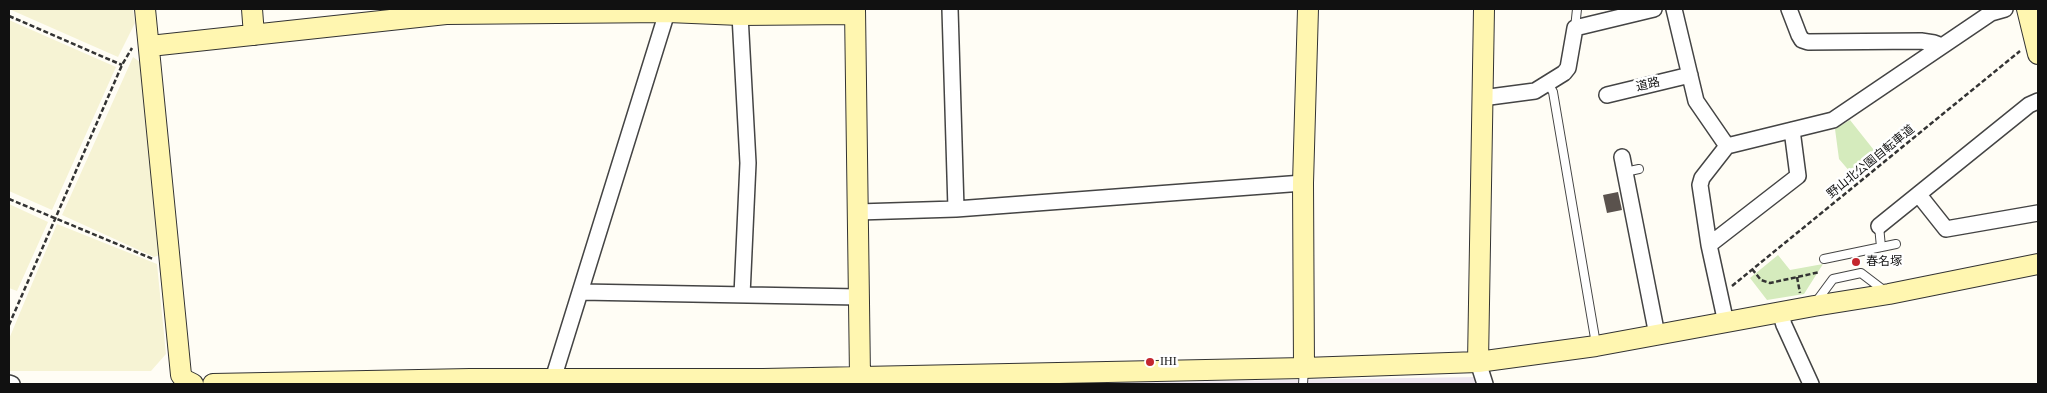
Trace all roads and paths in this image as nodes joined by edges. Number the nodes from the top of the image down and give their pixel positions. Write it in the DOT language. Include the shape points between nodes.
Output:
graph roads {
  1 [pos="145,9"];
  2 [pos="252,9"];
  3 [pos="950,9"];
  4 [pos="1308,9"];
  5 [pos="1484,9"];
  6 [pos="1577,9"];
  7 [pos="1654,9"];
  8 [pos="1674,9"];
  9 [pos="1789,9"];
  10 [pos="2027,9"];
  11 [pos="668,10"];
  12 [pos="1994,10"];
  13 [pos="446,12"];
  14 [pos="855,12"];
  15 [pos="740,15"];
  16 [pos="9,16"];
  17 [pos="1575,28"];
  18 [pos="254,35"];
  19 [pos="150,46"];
  20 [pos="1942,46"];
  21 [pos="2032,50"];
  22 [pos="122,65"];
  23 [pos="1690,75"];
  24 [pos="1548,83"];
  25 [pos="1607,95"];
  26 [pos="1482,98"];
  27 [pos="2038,101"];
  28 [pos="1792,130"];
  29 [pos="1726,146"];
  30 [pos="1629,166"];
  31 [pos="1303,183"];
  32 [pos="1919,195"];
  33 [pos="9,199"];
  34 [pos="956,209"];
  35 [pos="858,212"];
  36 [pos="2038,213"];
  37 [pos="54,219"];
  38 [pos="1879,226"];
  39 [pos="1896,244"];
  40 [pos="1709,245"];
  41 [pos="1882,247"];
  42 [pos="1824,259"];
  43 [pos="2038,264"];
  44 [pos="170,266"];
  45 [pos="1752,269"];
  46 [pos="1820,272"];
  47 [pos="1797,277"];
  48 [pos="1727,290"];
  49 [pos="581,292"];
  50 [pos="742,295"];
  51 [pos="859,297"];
  52 [pos="1808,302"];
  53 [pos="1780,312"];
  54 [pos="1726,323"];
  55 [pos="9,325"];
  56 [pos="1656,335"];
  57 [pos="1596,346"];
  58 [pos="1478,362"];
  59 [pos="860,376"];
  60 [pos="1303,376"];
  61 [pos="1050,378"];
  62 [pos="920,380"];
  63 [pos="551,382"];
  64 [pos="193,384"];
  65 [pos="213,384"];
  66 [pos="253,384"];
  67 [pos="1486,384"];
  68 [pos="1811,384"];
  1 -- 19 [label="street"];
  2 -- 18 [label="street"];
  3 -- 34 [label="street"];
  4 -- 31 [label="street"];
  5 -- 26 [label="street"];
  6 -- 17 [label="lane"];
  7 -- 17 [label="street"];
  8 -- 23 [label="street"];
  9 -- 20 [label="street" via="1798,35 1808,42 1921,41"];
  10 -- 21 [label="street"];
  11 -- 13 [label="street"];
  11 -- 15 [label="street"];
  11 -- 49 [label="street"];
  12 -- 20 [label="street"];
  13 -- 18 [label="street"];
  14 -- 15 [label="street"];
  14 -- 35 [label="street"];
  15 -- 50 [label="street" via="748,163"];
  16 -- 22 [label="path"];
  17 -- 24 [label="street" via="1568,68"];
  18 -- 19 [label="street"];
  19 -- 22 [label="path" via="132,47"];
  19 -- 44 [label="street"];
  20 -- 28 [label="street" via="1833,120"];
  21 -- 45 [label="path, 野山北公園自転車道"];
  22 -- 37 [label="path"];
  23 -- 25 [label="street, 道路"];
  23 -- 29 [label="street" via="1696,101"];
  24 -- 26 [label="street" via="1535,91"];
  24 -- 57 [label="lane" via="1553,92"];
  26 -- 58 [label="street"];
  27 -- 32 [label="street"];
  28 -- 29 [label="street"];
  28 -- 40 [label="street" via="1798,176"];
  29 -- 40 [label="street" via="1700,185"];
  30 -- 56 [label="street"];
  31 -- 34 [label="street"];
  31 -- 60 [label="street"];
  32 -- 36 [label="street" via="1946,229"];
  32 -- 38 [label="street"];
  33 -- 37 [label="path"];
  34 -- 35 [label="street"];
  35 -- 51 [label="street"];
  37 -- 44 [label="path"];
  37 -- 55 [label="path"];
  38 -- 41 [label="lane"];
  39 -- 41 [label="lane"];
  40 -- 54 [label="street"];
  41 -- 42 [label="lane"];
  43 -- 52 [label="street" via="1889,294"];
  44 -- 64 [label="street" via="181,375"];
  45 -- 47 [label="path" via="1761,280 1770,283"];
  45 -- 48 [label="path, 野山北公園自転車道"];
  46 -- 47 [label="path"];
  47 -- 52 [label="path"];
  49 -- 50 [label="street"];
  49 -- 63 [label="street"];
  50 -- 51 [label="street"];
  51 -- 59 [label="street"];
  52 -- 53 [label="street"];
  53 -- 54 [label="street"];
  53 -- 68 [label="street"];
  54 -- 56 [label="street"];
  56 -- 57 [label="street"];
  57 -- 58 [label="street"];
  58 -- 60 [label="street"];
  58 -- 67 [label="street"];
  59 -- 62 [label="street"];
  59 -- 63 [label="street"];
  60 -- 61 [label="street"];
  61 -- 62 [label="street"];
  63 -- 66 [label="street"];
  65 -- 66 [label="street"];
}
